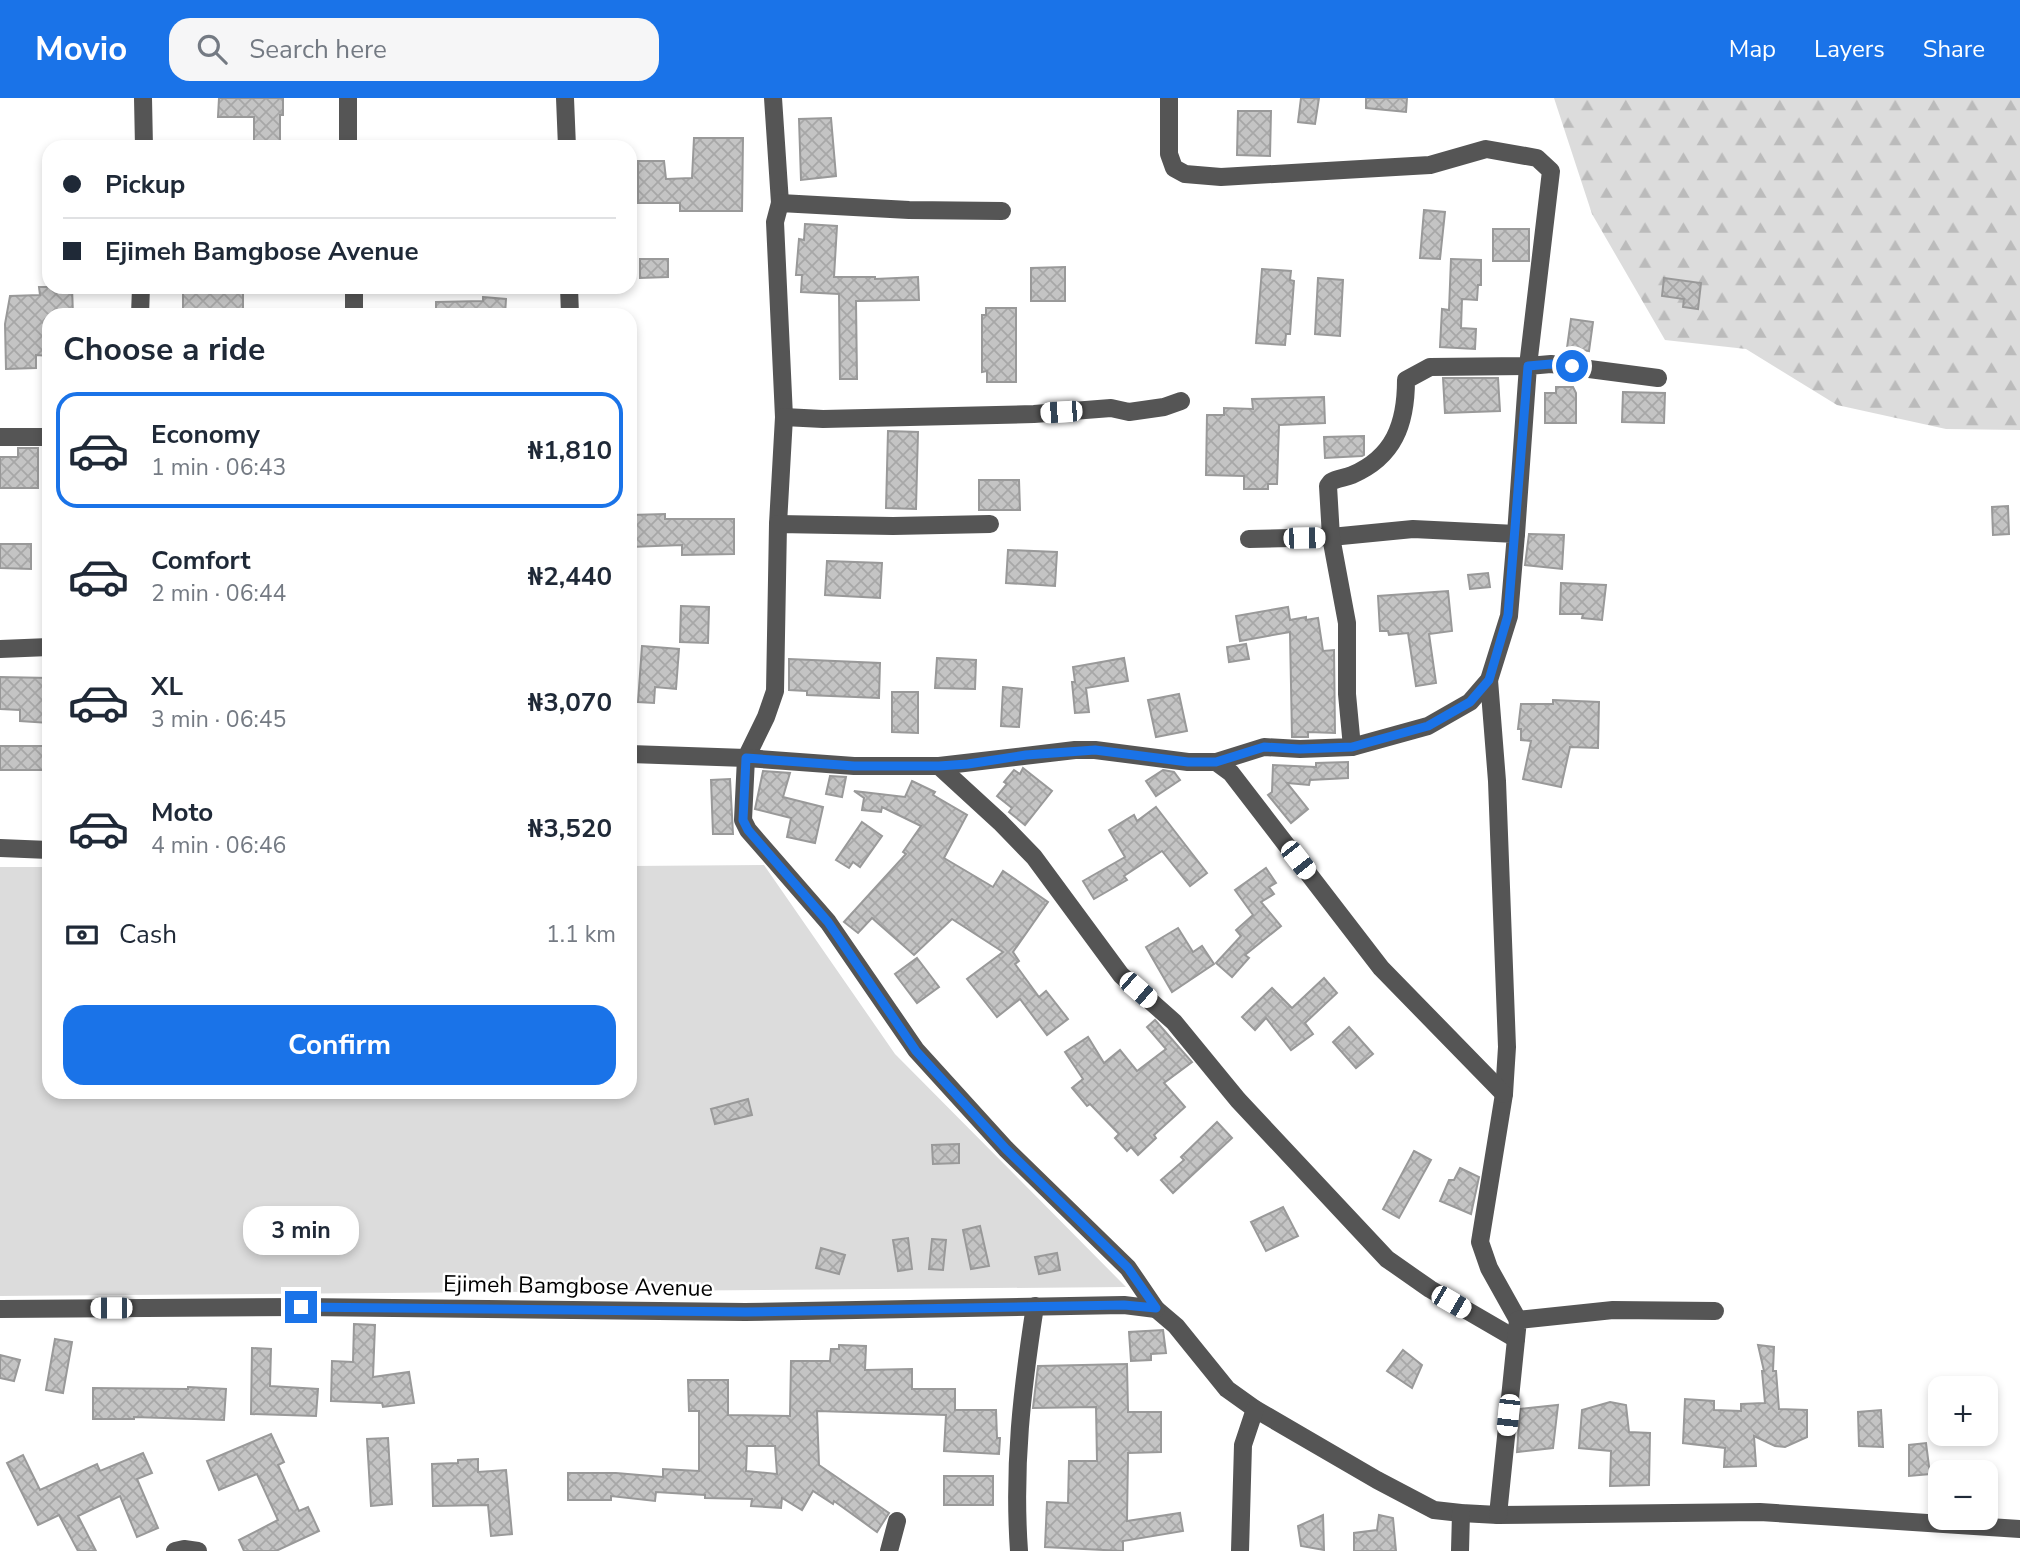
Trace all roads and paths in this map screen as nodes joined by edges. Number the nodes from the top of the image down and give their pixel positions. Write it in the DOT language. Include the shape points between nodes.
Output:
graph roads {
  1 [pos="143,98"];
  2 [pos="348,98"];
  3 [pos="565,98"];
  4 [pos="773,98"];
  5 [pos="1168,98"];
  6 [pos="144,140"];
  7 [pos="348,140"];
  8 [pos="567,140"];
  9 [pos="780,203"];
  10 [pos="1002,211"];
  11 [pos="1528,366"];
  12 [pos="1658,378"];
  13 [pos="1181,401"];
  14 [pos="784,417"];
  15 [pos="0,437"];
  16 [pos="42,437"];
  17 [pos="778,524"];
  18 [pos="990,524"];
  19 [pos="1516,534"];
  20 [pos="1331,537"];
  21 [pos="1249,539"];
  22 [pos="42,648"];
  23 [pos="0,649"];
  24 [pos="1489,680"];
  25 [pos="1352,747"];
  26 [pos="637,754"];
  27 [pos="746,758"];
  28 [pos="1216,762"];
  29 [pos="939,766"];
  30 [pos="0,848"];
  31 [pos="42,850"];
  32 [pos="1504,1094"];
  33 [pos="1035,1306"];
  34 [pos="1156,1308"];
  35 [pos="0,1309"];
  36 [pos="1715,1311"];
  37 [pos="1518,1320"];
  38 [pos="1516,1339"];
  39 [pos="1255,1409"];
  40 [pos="1461,1513"];
  41 [pos="1498,1515"];
  42 [pos="897,1521"];
  43 [pos="2020,1529"];
  44 [pos="175,1551"];
  45 [pos="198,1551"];
  46 [pos="889,1551"];
  47 [pos="1019,1551"];
  48 [pos="1240,1551"];
  49 [pos="1460,1551"];
  1 -- 6 [label="street"];
  2 -- 7 [label="street"];
  3 -- 8 [label="street"];
  4 -- 9 [label="street"];
  5 -- 11 [label="street" via="1169,155 1174,168 1185,174 1430,165 1486,149 1537,158 1551,171"];
  9 -- 10 [label="street"];
  9 -- 14 [label="street" via="775,222"];
  11 -- 12 [label="street" via="1551,364"];
  11 -- 19 [label="street"];
  11 -- 20 [label="street" via="1430,367 1405,380 1393,443 1380,458 1328,486"];
  13 -- 14 [label="street" via="1129,412 1111,408 1034,414"];
  14 -- 17 [label="street"];
  15 -- 16 [label="street"];
  17 -- 18 [label="street"];
  17 -- 27 [label="street" via="775,691"];
  19 -- 20 [label="street" via="1413,529"];
  19 -- 24 [label="street" via="1508,615"];
  20 -- 21 [label="street"];
  20 -- 25 [label="street" via="1346,623"];
  22 -- 23 [label="street"];
  24 -- 25 [label="street" via="1470,702 1428,726"];
  24 -- 32 [label="street" via="1507,1047"];
  25 -- 28 [label="street" via="1264,747"];
  26 -- 27 [label="street"];
  27 -- 29 [label="street" via="854,766"];
  27 -- 34 [label="street" via="743,820 748,830 823,915 916,1051 1006,1149 1128,1268"];
  28 -- 29 [label="street" via="1075,750"];
  28 -- 32 [label="street" via="1231,773 1381,968"];
  29 -- 38 [label="street" via="1034,857 1121,975 1174,1021 1238,1100 1387,1259"];
  30 -- 31 [label="street"];
  32 -- 37 [label="street" via="1480,1242"];
  33 -- 34 [label="street, Ejimeh Bamgbose Avenue"];
  33 -- 35 [label="street, Ejimeh Bamgbose Avenue" via="745,1312"];
  33 -- 47 [label="street" via="1015,1498"];
  34 -- 39 [label="street" via="1227,1389"];
  36 -- 37 [label="street" via="1613,1310"];
  37 -- 38 [label="street"];
  38 -- 41 [label="street"];
  39 -- 40 [label="street" via="1434,1510"];
  39 -- 48 [label="street" via="1243,1445"];
  40 -- 41 [label="street"];
  40 -- 49 [label="street"];
  41 -- 43 [label="street" via="1760,1512"];
  42 -- 46 [label="street"];
  44 -- 45 [label="street"];
}
